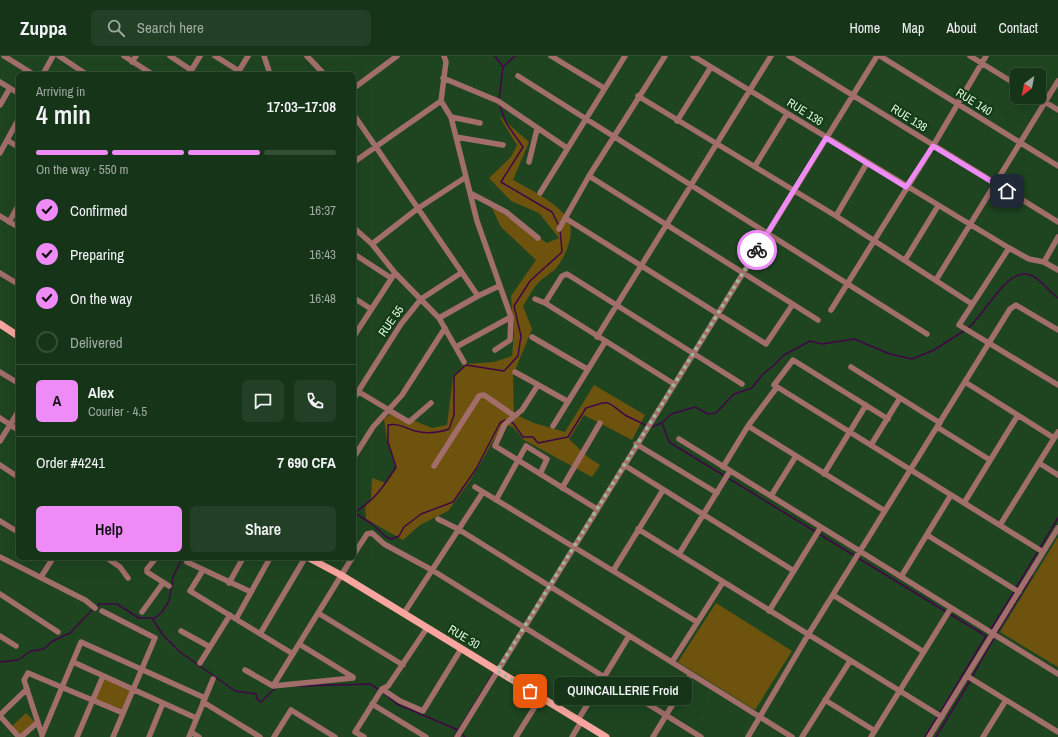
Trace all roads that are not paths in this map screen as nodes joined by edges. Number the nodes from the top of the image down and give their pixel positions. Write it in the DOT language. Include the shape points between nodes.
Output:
graph roads {
  1 [pos="3,56"];
  2 [pos="52,56"];
  3 [pos="59,56"];
  4 [pos="124,56"];
  5 [pos="136,56"];
  6 [pos="170,56"];
  7 [pos="200,56"];
  8 [pos="215,56"];
  9 [pos="248,56"];
  10 [pos="264,56"];
  11 [pos="307,56"];
  12 [pos="397,56"];
  13 [pos="444,56"];
  14 [pos="552,56"];
  15 [pos="625,56"];
  16 [pos="665,56"];
  17 [pos="693,56"];
  18 [pos="771,56"];
  19 [pos="789,56"];
  20 [pos="879,56"];
  21 [pos="970,56"];
  22 [pos="986,56"];
  23 [pos="0,59"];
  24 [pos="132,62"];
  25 [pos="981,63"];
  26 [pos="711,67"];
  27 [pos="30,72"];
  28 [pos="44,72"];
  29 [pos="83,72"];
  30 [pos="149,72"];
  31 [pos="190,72"];
  32 [pos="237,72"];
  33 [pos="239,72"];
  34 [pos="269,72"];
  35 [pos="322,72"];
  36 [pos="518,76"];
  37 [pos="443,78"];
  38 [pos="1010,81"];
  39 [pos="0,82"];
  40 [pos="1058,82"];
  41 [pos="356,87"];
  42 [pos="10,88"];
  43 [pos="604,88"];
  44 [pos="750,90"];
  45 [pos="16,92"];
  46 [pos="638,96"];
  47 [pos="853,96"];
  48 [pos="441,100"];
  49 [pos="1046,100"];
  50 [pos="1046,103"];
  51 [pos="958,104"];
  52 [pos="1044,104"];
  53 [pos="0,105"];
  54 [pos="1058,110"];
  55 [pos="787,114"];
  56 [pos="451,117"];
  57 [pos="356,118"];
  58 [pos="587,119"];
  59 [pos="677,121"];
  60 [pos="480,123"];
  61 [pos="16,124"];
  62 [pos="536,129"];
  63 [pos="615,136"];
  64 [pos="456,137"];
  65 [pos="826,138"];
  66 [pos="7,140"];
  67 [pos="1020,143"];
  68 [pos="503,145"];
  69 [pos="716,145"];
  70 [pos="16,146"];
  71 [pos="376,146"];
  72 [pos="933,146"];
  73 [pos="567,148"];
  74 [pos="1,150"];
  75 [pos="356,161"];
  76 [pos="529,162"];
  77 [pos="867,163"];
  78 [pos="1058,165"];
  79 [pos="755,166"];
  80 [pos="589,176"];
  81 [pos="466,178"];
  82 [pos="994,183"];
  83 [pos="691,186"];
  84 [pos="906,187"];
  85 [pos="794,191"];
  86 [pos="470,193"];
  87 [pos="540,193"];
  88 [pos="938,206"];
  89 [pos="417,209"];
  90 [pos="16,210"];
  91 [pos="0,216"];
  92 [pos="836,216"];
  93 [pos="565,218"];
  94 [pos="9,222"];
  95 [pos="1058,222"];
  96 [pos="969,224"];
  97 [pos="667,225"];
  98 [pos="16,226"];
  99 [pos="559,229"];
  100 [pos="356,230"];
  101 [pos="768,233"];
  102 [pos="1058,236"];
  103 [pos="538,238"];
  104 [pos="874,240"];
  105 [pos="372,244"];
  106 [pos="1009,248"];
  107 [pos="356,255"];
  108 [pos="905,260"];
  109 [pos="1044,262"];
  110 [pos="642,266"];
  111 [pos="1058,270"];
  112 [pos="0,273"];
  113 [pos="395,273"];
  114 [pos="461,273"];
  115 [pos="743,273"];
  116 [pos="391,278"];
  117 [pos="936,280"];
  118 [pos="16,283"];
  119 [pos="848,283"];
  120 [pos="499,286"];
  121 [pos="478,296"];
  122 [pos="356,299"];
  123 [pos="421,299"];
  124 [pos="535,299"];
  125 [pos="545,303"];
  126 [pos="793,304"];
  127 [pos="972,304"];
  128 [pos="617,306"];
  129 [pos="371,309"];
  130 [pos="831,310"];
  131 [pos="717,313"];
  132 [pos="511,317"];
  133 [pos="439,318"];
  134 [pos="818,320"];
  135 [pos="0,324"];
  136 [pos="445,328"];
  137 [pos="1058,330"];
  138 [pos="356,333"];
  139 [pos="927,334"];
  140 [pos="16,335"];
  141 [pos="532,337"];
  142 [pos="597,337"];
  143 [pos="605,342"];
  144 [pos="989,343"];
  145 [pos="456,347"];
  146 [pos="495,350"];
  147 [pos="693,353"];
  148 [pos="464,362"];
  149 [pos="851,367"];
  150 [pos="587,369"];
  151 [pos="0,372"];
  152 [pos="515,372"];
  153 [pos="16,382"];
  154 [pos="965,382"];
  155 [pos="674,384"];
  156 [pos="742,384"];
  157 [pos="538,385"];
  158 [pos="1058,385"];
  159 [pos="777,387"];
  160 [pos="356,390"];
  161 [pos="900,398"];
  162 [pos="567,402"];
  163 [pos="431,403"];
  164 [pos="866,405"];
  165 [pos="389,411"];
  166 [pos="16,415"];
  167 [pos="513,415"];
  168 [pos="1018,415"];
  169 [pos="0,418"];
  170 [pos="888,419"];
  171 [pos="600,423"];
  172 [pos="10,425"];
  173 [pos="939,425"];
  174 [pos="554,426"];
  175 [pos="748,426"];
  176 [pos="16,429"];
  177 [pos="850,432"];
  178 [pos="1058,432"];
  179 [pos="1054,438"];
  180 [pos="679,439"];
  181 [pos="0,441"];
  182 [pos="636,444"];
  183 [pos="871,445"];
  184 [pos="356,454"];
  185 [pos="796,456"];
  186 [pos="517,460"];
  187 [pos="990,460"];
  188 [pos="1039,463"];
  189 [pos="624,465"];
  190 [pos="0,466"];
  191 [pos="434,466"];
  192 [pos="723,467"];
  193 [pos="911,470"];
  194 [pos="730,471"];
  195 [pos="540,474"];
  196 [pos="824,474"];
  197 [pos="1058,475"];
  198 [pos="16,476"];
  199 [pos="475,487"];
  200 [pos="562,488"];
  201 [pos="663,490"];
  202 [pos="483,492"];
  203 [pos="717,493"];
  204 [pos="952,495"];
  205 [pos="771,496"];
  206 [pos="496,500"];
  207 [pos="964,503"];
  208 [pos="597,509"];
  209 [pos="885,511"];
  210 [pos="704,515"];
  211 [pos="438,518"];
  212 [pos="0,521"];
  213 [pos="1000,525"];
  214 [pos="821,527"];
  215 [pos="1058,528"];
  216 [pos="458,529"];
  217 [pos="638,529"];
  218 [pos="16,531"];
  219 [pos="927,535"];
  220 [pos="573,547"];
  221 [pos="356,551"];
  222 [pos="860,551"];
  223 [pos="1043,552"];
  224 [pos="679,554"];
  225 [pos="0,557"];
  226 [pos="52,560"];
  227 [pos="109,560"];
  228 [pos="152,560"];
  229 [pos="241,560"];
  230 [pos="269,560"];
  231 [pos="304,560"];
  232 [pos="313,560"];
  233 [pos="351,560"];
  234 [pos="187,562"];
  235 [pos="203,570"];
  236 [pos="432,570"];
  237 [pos="613,571"];
  238 [pos="794,571"];
  239 [pos="341,575"];
  240 [pos="41,577"];
  241 [pos="901,577"];
  242 [pos="128,578"];
  243 [pos="722,582"];
  244 [pos="229,583"];
  245 [pos="549,586"];
  246 [pos="252,592"];
  247 [pos="1019,592"];
  248 [pos="0,594"];
  249 [pos="833,595"];
  250 [pos="95,608"];
  251 [pos="951,608"];
  252 [pos="769,610"];
  253 [pos="102,611"];
  254 [pos="142,612"];
  255 [pos="318,613"];
  256 [pos="404,613"];
  257 [pos="230,615"];
  258 [pos="236,619"];
  259 [pos="697,622"];
  260 [pos="524,627"];
  261 [pos="427,628"];
  262 [pos="181,631"];
  263 [pos="58,632"];
  264 [pos="260,634"];
  265 [pos="993,634"];
  266 [pos="808,635"];
  267 [pos="0,636"];
  268 [pos="629,636"];
  269 [pos="299,644"];
  270 [pos="16,646"];
  271 [pos="210,647"];
  272 [pos="461,649"];
  273 [pos="924,652"];
  274 [pos="293,654"];
  275 [pos="850,661"];
  276 [pos="73,662"];
  277 [pos="672,662"];
  278 [pos="200,663"];
  279 [pos="403,665"];
  280 [pos="141,669"];
  281 [pos="245,670"];
  282 [pos="497,671"];
  283 [pos="691,674"];
  284 [pos="1058,674"];
  285 [pos="103,676"];
  286 [pos="967,676"];
  287 [pos="604,677"];
  288 [pos="213,679"];
  289 [pos="273,686"];
  290 [pos="62,687"];
  291 [pos="27,689"];
  292 [pos="382,689"];
  293 [pos="133,690"];
  294 [pos="899,691"];
  295 [pos="541,697"];
  296 [pos="93,700"];
  297 [pos="204,700"];
  298 [pos="825,700"];
  299 [pos="1006,700"];
  300 [pos="162,703"];
  301 [pos="372,704"];
  302 [pos="123,713"];
  303 [pos="0,715"];
  304 [pos="666,715"];
  305 [pos="760,717"];
  306 [pos="942,717"];
  307 [pos="196,718"];
  308 [pos="579,721"];
  309 [pos="38,722"];
  310 [pos="875,731"];
  311 [pos="1058,732"];
  312 [pos="190,735"];
  313 [pos="42,736"];
  314 [pos="361,736"];
  315 [pos="20,737"];
  316 [pos="77,737"];
  317 [pos="113,737"];
  318 [pos="149,737"];
  319 [pos="199,737"];
  320 [pos="260,737"];
  321 [pos="274,737"];
  322 [pos="335,737"];
  323 [pos="426,737"];
  324 [pos="457,737"];
  325 [pos="516,737"];
  326 [pos="572,737"];
  327 [pos="606,737"];
  328 [pos="653,737"];
  329 [pos="700,737"];
  330 [pos="748,737"];
  331 [pos="792,737"];
  332 [pos="802,737"];
  333 [pos="871,737"];
  334 [pos="929,737"];
  335 [pos="983,737"];
  1 -- 23 [label="street"];
  1 -- 27 [label="street"];
  2 -- 28 [label="street"];
  3 -- 29 [label="street"];
  4 -- 24 [label="street"];
  5 -- 24 [label="street"];
  6 -- 31 [label="street"];
  7 -- 31 [label="street"];
  8 -- 32 [label="street"];
  9 -- 33 [label="street"];
  10 -- 34 [label="street"];
  11 -- 35 [label="street"];
  12 -- 41 [label="street"];
  13 -- 37 [label="street" via="446,62"];
  14 -- 43 [label="street"];
  15 -- 43 [label="street"];
  16 -- 46 [label="street"];
  17 -- 26 [label="street, RUE 136"];
  18 -- 44 [label="street"];
  19 -- 47 [label="street, RUE 138"];
  20 -- 47 [label="street"];
  20 -- 51 [label="street, RUE 140"];
  21 -- 25 [label="street"];
  22 -- 25 [label="street"];
  24 -- 30 [label="street"];
  25 -- 38 [label="street"];
  25 -- 51 [label="street"];
  26 -- 44 [label="street, RUE 136"];
  26 -- 59 [label="street"];
  36 -- 58 [label="street"];
  37 -- 48 [label="street"];
  37 -- 62 [label="street" via="498,101"];
  39 -- 42 [label="street"];
  40 -- 49 [label="street"];
  42 -- 45 [label="street"];
  42 -- 53 [label="street"];
  43 -- 58 [label="street"];
  44 -- 55 [label="street, RUE 136"];
  44 -- 69 [label="street"];
  46 -- 59 [label="street"];
  46 -- 63 [label="street"];
  47 -- 65 [label="street"];
  47 -- 72 [label="street, RUE 138"];
  48 -- 56 [label="street"];
  48 -- 71 [label="street"];
  50 -- 54 [label="street"];
  51 -- 67 [label="street, RUE 140"];
  51 -- 72 [label="street"];
  52 -- 67 [label="street"];
  55 -- 65 [label="street, RUE 136"];
  55 -- 79 [label="street"];
  56 -- 60 [label="street"];
  56 -- 64 [label="street"];
  57 -- 71 [label="street"];
  58 -- 63 [label="street"];
  58 -- 73 [label="street"];
  59 -- 69 [label="street"];
  61 -- 66 [label="street"];
  62 -- 73 [label="street"];
  62 -- 76 [label="street"];
  63 -- 80 [label="street"];
  63 -- 83 [label="street"];
  64 -- 68 [label="street"];
  64 -- 81 [label="street"];
  65 -- 77 [label="street, RUE 136"];
  65 -- 85 [label="street"];
  66 -- 70 [label="street"];
  66 -- 74 [label="street"];
  67 -- 78 [label="street, RUE 140"];
  67 -- 82 [label="street"];
  69 -- 79 [label="street"];
  69 -- 83 [label="street"];
  71 -- 75 [label="street"];
  71 -- 89 [label="street"];
  72 -- 82 [label="street, RUE 138"];
  72 -- 84 [label="street"];
  73 -- 87 [label="street"];
  77 -- 84 [label="street, RUE 136"];
  77 -- 92 [label="street"];
  79 -- 85 [label="street"];
  80 -- 93 [label="street"];
  80 -- 97 [label="street"];
  81 -- 86 [label="street"];
  81 -- 89 [label="street"];
  82 -- 95 [label="street, RUE 138"];
  82 -- 96 [label="street"];
  83 -- 97 [label="street"];
  83 -- 101 [label="street"];
  84 -- 88 [label="street, RUE 136"];
  84 -- 104 [label="street"];
  85 -- 92 [label="street"];
  85 -- 101 [label="street"];
  86 -- 103 [label="street" via="496,209 506,212"];
  86 -- 120 [label="street"];
  88 -- 96 [label="street, RUE 136"];
  88 -- 108 [label="street"];
  89 -- 105 [label="street"];
  89 -- 114 [label="street"];
  90 -- 94 [label="street"];
  91 -- 94 [label="street"];
  92 -- 104 [label="street"];
  93 -- 99 [label="street"];
  93 -- 110 [label="street"];
  94 -- 98 [label="street"];
  96 -- 106 [label="street, RUE 136"];
  96 -- 117 [label="street"];
  97 -- 110 [label="street"];
  97 -- 115 [label="street"];
  100 -- 105 [label="street"];
  101 -- 115 [label="street"];
  101 -- 119 [label="street"];
  102 -- 109 [label="street"];
  104 -- 108 [label="street"];
  104 -- 119 [label="street"];
  105 -- 113 [label="street"];
  106 -- 109 [label="street, RUE 136" via="1029,259"];
  106 -- 127 [label="street"];
  107 -- 116 [label="street"];
  108 -- 117 [label="street"];
  109 -- 111 [label="street, RUE 136"];
  110 -- 128 [label="street"];
  110 -- 131 [label="street"];
  112 -- 118 [label="street"];
  113 -- 116 [label="street"];
  113 -- 123 [label="street"];
  114 -- 121 [label="street"];
  114 -- 123 [label="street, RUE 55"];
  115 -- 126 [label="street"];
  115 -- 131 [label="street"];
  116 -- 129 [label="street"];
  117 -- 127 [label="street"];
  119 -- 130 [label="street"];
  119 -- 139 [label="street"];
  120 -- 121 [label="street"];
  120 -- 132 [label="street"];
  121 -- 133 [label="street"];
  122 -- 129 [label="street"];
  123 -- 133 [label="street"];
  123 -- 160 [label="street, RUE 55"];
  124 -- 125 [label="street"];
  125 -- 128 [label="street" via="562,276 566,274"];
  125 -- 142 [label="street"];
  126 -- 131 [label="street" via="766,344"];
  126 -- 134 [label="street"];
  127 -- 144 [label="street" via="959,325"];
  128 -- 142 [label="street"];
  128 -- 147 [label="street"];
  129 -- 138 [label="street"];
  131 -- 147 [label="street"];
  132 -- 145 [label="street"];
  132 -- 146 [label="street" via="510,340"];
  133 -- 136 [label="street"];
  135 -- 140 [label="main road"];
  136 -- 145 [label="street"];
  136 -- 165 [label="street"];
  137 -- 144 [label="street" via="1016,305 1010,309"];
  141 -- 150 [label="street"];
  142 -- 143 [label="street"];
  143 -- 150 [label="street"];
  143 -- 155 [label="street"];
  144 -- 154 [label="street"];
  144 -- 158 [label="street"];
  145 -- 148 [label="street"];
  147 -- 155 [label="street"];
  147 -- 156 [label="street"];
  149 -- 161 [label="street"];
  150 -- 162 [label="street"];
  151 -- 153 [label="street"];
  152 -- 157 [label="street"];
  154 -- 168 [label="street"];
  154 -- 173 [label="street"];
  155 -- 182 [label="street"];
  157 -- 162 [label="street"];
  157 -- 167 [label="street" via="522,410"];
  159 -- 164 [label="street" via="774,385 793,360"];
  159 -- 175 [label="street"];
  159 -- 177 [label="street"];
  160 -- 165 [label="street"];
  161 -- 170 [label="street"];
  161 -- 173 [label="street"];
  162 -- 174 [label="street"];
  163 -- 165 [label="street" via="409,422"];
  164 -- 170 [label="street"];
  164 -- 177 [label="street"];
  165 -- 184 [label="street" via="373,427"];
  166 -- 172 [label="street"];
  167 -- 186 [label="street" via="505,424 495,444"];
  167 -- 191 [label="street" via="484,395 479,396"];
  168 -- 179 [label="street"];
  168 -- 187 [label="street"];
  169 -- 172 [label="street"];
  170 -- 183 [label="street"];
  171 -- 200 [label="street"];
  172 -- 176 [label="street"];
  172 -- 181 [label="street"];
  173 -- 187 [label="street"];
  173 -- 193 [label="street"];
  175 -- 185 [label="street"];
  175 -- 192 [label="street"];
  177 -- 183 [label="street"];
  177 -- 196 [label="street"];
  178 -- 179 [label="street"];
  179 -- 188 [label="street"];
  180 -- 192 [label="street"];
  182 -- 189 [label="street"];
  182 -- 203 [label="street"];
  183 -- 193 [label="street"];
  185 -- 196 [label="street"];
  185 -- 205 [label="street"];
  186 -- 195 [label="street"];
  186 -- 195 [label="street" via="526,446 546,457 547,461"];
  186 -- 206 [label="street"];
  187 -- 207 [label="street"];
  188 -- 197 [label="street"];
  188 -- 213 [label="street"];
  189 -- 201 [label="street"];
  189 -- 208 [label="street"];
  190 -- 198 [label="street"];
  192 -- 194 [label="street"];
  193 -- 204 [label="street"];
  193 -- 209 [label="street"];
  194 -- 203 [label="street"];
  194 -- 205 [label="street"];
  195 -- 200 [label="street"];
  196 -- 209 [label="street"];
  199 -- 202 [label="street"];
  200 -- 208 [label="street"];
  201 -- 210 [label="street"];
  201 -- 217 [label="street"];
  202 -- 206 [label="street"];
  202 -- 216 [label="street"];
  203 -- 210 [label="street"];
  204 -- 207 [label="street"];
  204 -- 219 [label="street"];
  205 -- 214 [label="street"];
  206 -- 220 [label="street"];
  207 -- 213 [label="street"];
  208 -- 220 [label="street"];
  209 -- 222 [label="street"];
  210 -- 224 [label="street"];
  210 -- 238 [label="street"];
  211 -- 216 [label="street"];
  212 -- 218 [label="street"];
  213 -- 223 [label="street"];
  214 -- 222 [label="street"];
  214 -- 238 [label="street"];
  215 -- 223 [label="street"];
  216 -- 236 [label="street"];
  216 -- 245 [label="street"];
  217 -- 224 [label="street"];
  217 -- 237 [label="street"];
  219 -- 241 [label="street"];
  219 -- 247 [label="street"];
  220 -- 237 [label="street"];
  220 -- 245 [label="street"];
  221 -- 236 [label="street" via="370,532 384,544"];
  222 -- 241 [label="street"];
  222 -- 249 [label="street"];
  223 -- 247 [label="street"];
  224 -- 243 [label="street"];
  225 -- 240 [label="street"];
  226 -- 240 [label="street"];
  227 -- 242 [label="street" via="120,567"];
  228 -- 254 [label="street" via="147,568 148,572 166,585"];
  229 -- 244 [label="street"];
  230 -- 246 [label="street"];
  231 -- 264 [label="street"];
  232 -- 239 [label="main road, RUE 30"];
  233 -- 239 [label="street"];
  234 -- 235 [label="street"];
  235 -- 244 [label="street"];
  235 -- 257 [label="street" via="190,591"];
  236 -- 256 [label="street"];
  236 -- 260 [label="street"];
  237 -- 259 [label="street"];
  238 -- 252 [label="street"];
  239 -- 255 [label="street"];
  239 -- 256 [label="main road, RUE 30"];
  240 -- 250 [label="street"];
  241 -- 251 [label="street"];
  243 -- 252 [label="street"];
  243 -- 259 [label="street"];
  244 -- 246 [label="street"];
  245 -- 260 [label="street"];
  245 -- 268 [label="street"];
  246 -- 258 [label="street"];
  247 -- 265 [label="street"];
  248 -- 263 [label="street"];
  249 -- 266 [label="street"];
  249 -- 273 [label="street"];
  251 -- 265 [label="street"];
  251 -- 273 [label="street"];
  252 -- 266 [label="street"];
  253 -- 280 [label="street" via="155,638"];
  255 -- 269 [label="street"];
  255 -- 279 [label="street"];
  256 -- 261 [label="main road, RUE 30"];
  257 -- 258 [label="street"];
  257 -- 271 [label="street"];
  258 -- 264 [label="street"];
  259 -- 277 [label="street"];
  260 -- 282 [label="street"];
  260 -- 287 [label="street"];
  261 -- 272 [label="main road, RUE 30"];
  261 -- 279 [label="street"];
  262 -- 271 [label="street"];
  264 -- 274 [label="street"];
  265 -- 284 [label="street"];
  265 -- 286 [label="street"];
  266 -- 275 [label="street"];
  266 -- 305 [label="street"];
  267 -- 270 [label="street"];
  268 -- 277 [label="street"];
  268 -- 287 [label="street"];
  269 -- 274 [label="street"];
  269 -- 289 [label="street" via="353,678"];
  271 -- 278 [label="street"];
  272 -- 282 [label="main road, RUE 30"];
  272 -- 292 [label="street" via="423,711 400,701"];
  273 -- 294 [label="street"];
  274 -- 289 [label="street"];
  275 -- 294 [label="street"];
  275 -- 298 [label="street"];
  276 -- 280 [label="street" via="81,642"];
  276 -- 285 [label="street"];
  276 -- 290 [label="street"];
  277 -- 283 [label="street"];
  279 -- 292 [label="street" via="388,686"];
  280 -- 293 [label="street"];
  280 -- 297 [label="street"];
  281 -- 289 [label="street"];
  282 -- 295 [label="main road, RUE 30"];
  282 -- 324 [label="street"];
  283 -- 304 [label="street"];
  283 -- 305 [label="street"];
  285 -- 293 [label="street"];
  285 -- 296 [label="street"];
  286 -- 299 [label="street"];
  286 -- 306 [label="street"];
  287 -- 304 [label="street"];
  287 -- 308 [label="street"];
  288 -- 297 [label="street"];
  290 -- 291 [label="street" via="28,673 24,680"];
  290 -- 296 [label="street"];
  290 -- 313 [label="street"];
  291 -- 303 [label="street"];
  291 -- 309 [label="street"];
  292 -- 301 [label="street"];
  293 -- 300 [label="street"];
  293 -- 302 [label="street"];
  294 -- 306 [label="street"];
  294 -- 310 [label="street"];
  295 -- 308 [label="main road, RUE 30"];
  295 -- 325 [label="street"];
  296 -- 302 [label="street"];
  296 -- 316 [label="street"];
  297 -- 307 [label="street"];
  297 -- 320 [label="street"];
  298 -- 310 [label="street"];
  298 -- 332 [label="street"];
  299 -- 311 [label="street"];
  299 -- 335 [label="street"];
  300 -- 307 [label="street"];
  300 -- 318 [label="street"];
  301 -- 314 [label="street" via="355,732"];
  301 -- 323 [label="street"];
  302 -- 317 [label="street"];
  303 -- 315 [label="street"];
  304 -- 328 [label="street"];
  304 -- 329 [label="street"];
  305 -- 330 [label="street"];
  305 -- 331 [label="street"];
  306 -- 334 [label="street"];
  307 -- 312 [label="street"];
  308 -- 326 [label="street"];
  308 -- 327 [label="main road, RUE 30"];
  309 -- 313 [label="street"];
  309 -- 315 [label="street"];
  310 -- 333 [label="street"];
  312 -- 319 [label="street"];
  321 -- 322 [label="street" via="291,710"];
}
